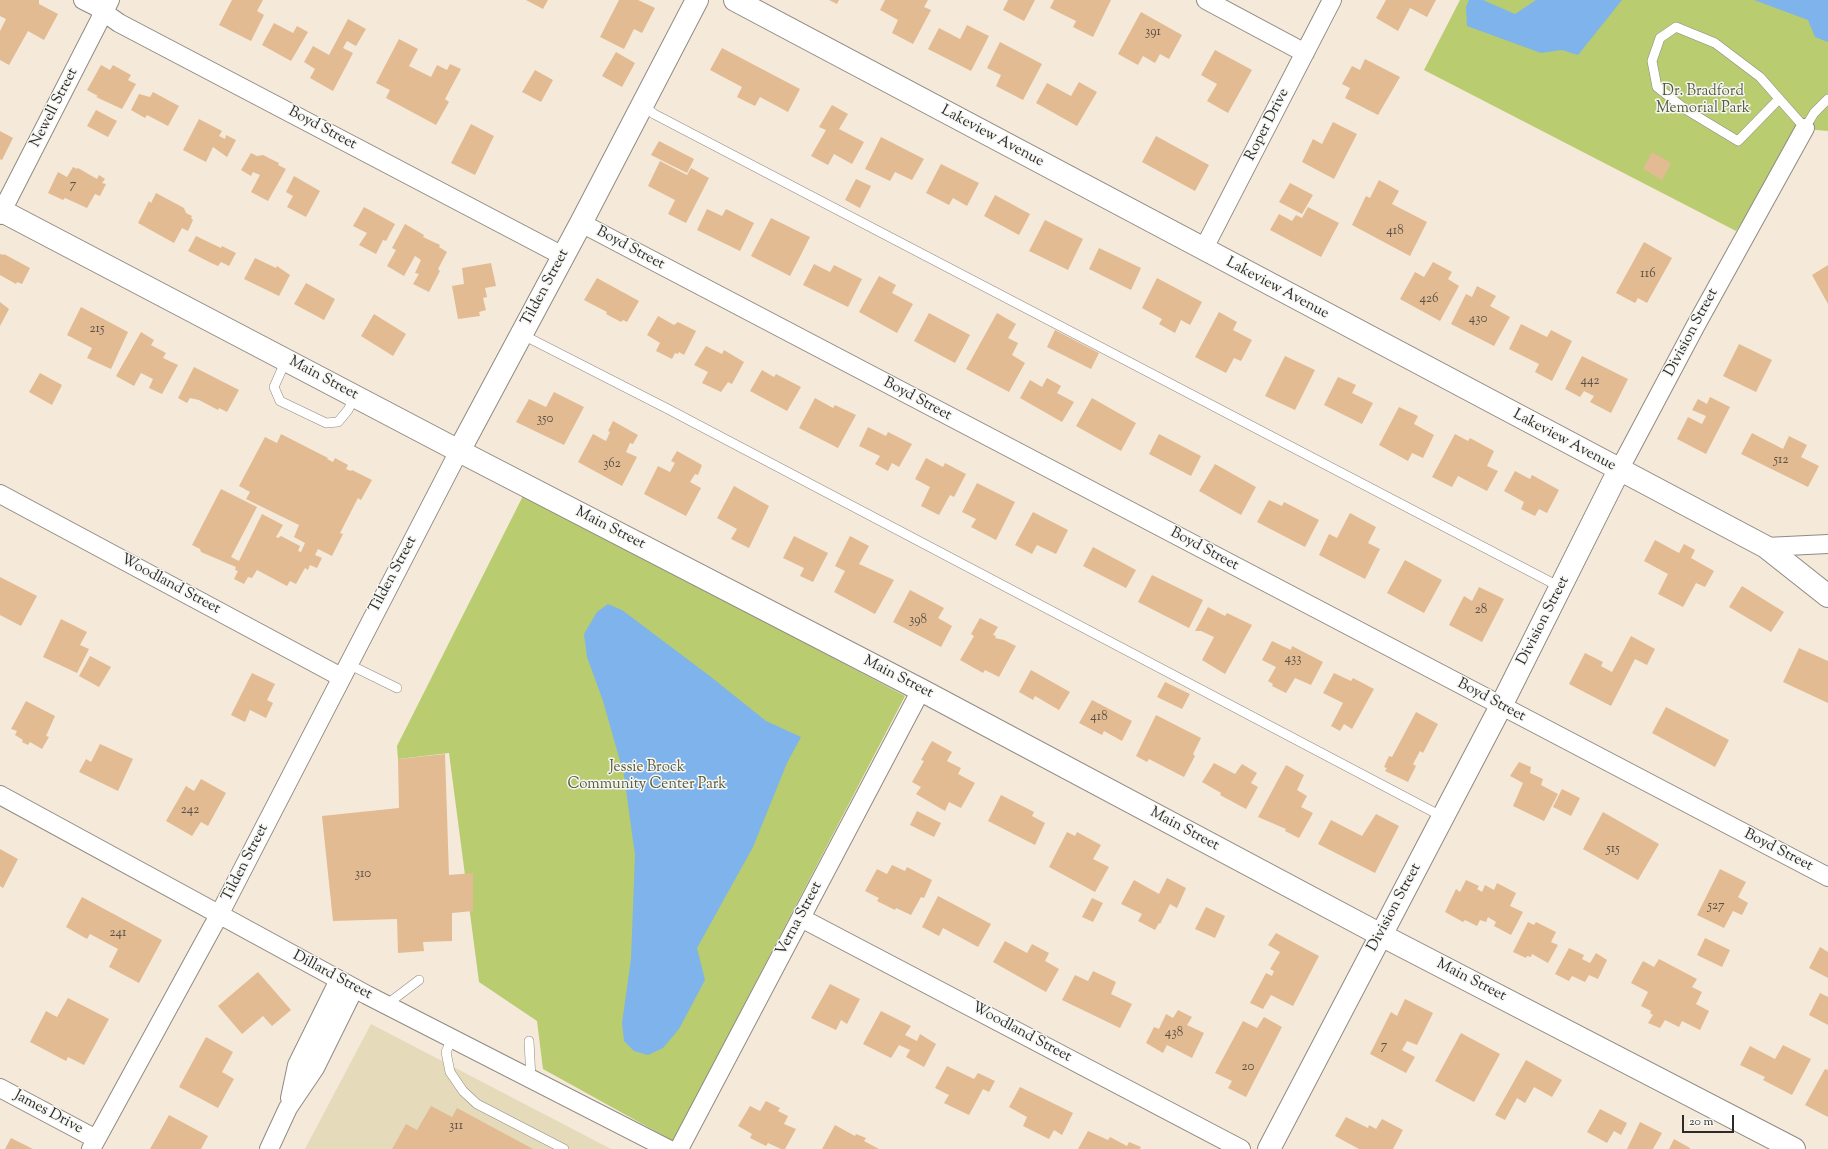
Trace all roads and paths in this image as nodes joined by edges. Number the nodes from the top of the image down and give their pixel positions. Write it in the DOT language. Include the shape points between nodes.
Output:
graph roads {
  1 [pos="83,0"];
  2 [pos="697,0"];
  3 [pos="735,0"];
  4 [pos="1206,0"];
  5 [pos="1332,0"];
  6 [pos="107,6"];
  7 [pos="1305,53"];
  8 [pos="1779,99"];
  9 [pos="1828,99"];
  10 [pos="643,106"];
  11 [pos="1805,128"];
  12 [pos="1,212"];
  13 [pos="581,223"];
  14 [pos="1203,250"];
  15 [pos="563,256"];
  16 [pos="521,334"];
  17 [pos="286,360"];
  18 [pos="355,396"];
  19 [pos="459,451"];
  20 [pos="1619,470"];
  21 [pos="0,494"];
  22 [pos="1828,544"];
  23 [pos="1766,547"];
  24 [pos="1560,587"];
  25 [pos="1828,596"];
  26 [pos="344,670"];
  27 [pos="397,688"];
  28 [pos="921,690"];
  29 [pos="1501,706"];
  30 [pos="0,795"];
  31 [pos="1443,817"];
  32 [pos="1828,876"];
  33 [pos="219,915"];
  34 [pos="801,918"];
  35 [pos="1381,934"];
  36 [pos="419,980"];
  37 [pos="347,985"];
  38 [pos="386,1005"];
  39 [pos="452,1039"];
  40 [pos="529,1041"];
  41 [pos="531,1079"];
  42 [pos="0,1088"];
  43 [pos="93,1144"];
  44 [pos="269,1149"];
  45 [pos="564,1149"];
  46 [pos="670,1149"];
  47 [pos="1241,1149"];
  48 [pos="1269,1149"];
  49 [pos="1794,1149"];
  1 -- 6 [label="street, Boyd Street"];
  2 -- 10 [label="street, Tilden Street"];
  3 -- 14 [label="street, Lakeview Avenue"];
  4 -- 7 [label="street"];
  5 -- 7 [label="street, Roper Drive"];
  6 -- 12 [label="street, Newell Street"];
  6 -- 15 [label="street, Boyd Street" via="118,23"];
  7 -- 14 [label="street, Roper Drive"];
  8 -- 8 [label="lane" via="1738,141 1685,109 1657,87 1652,61 1660,38 1676,27 1715,43 1760,77"];
  8 -- 11 [label="lane"];
  9 -- 11 [label="lane, Division Street" via="1814,113"];
  10 -- 13 [label="street, Tilden Street"];
  10 -- 24 [label="lane"];
  11 -- 20 [label="street, Division Street"];
  12 -- 17 [label="street, Main Street"];
  13 -- 15 [label="street, Tilden Street"];
  13 -- 29 [label="street, Boyd Street"];
  14 -- 20 [label="street, Lakeview Avenue"];
  15 -- 16 [label="street, Tilden Street"];
  16 -- 19 [label="street, Tilden Street"];
  16 -- 31 [label="lane" via="688,419"];
  17 -- 18 [label="street, Main Street"];
  17 -- 18 [label="lane" via="274,387 280,401 326,423 338,422"];
  18 -- 19 [label="street, Main Street"];
  19 -- 26 [label="street, Tilden Street"];
  19 -- 28 [label="street, Main Street"];
  20 -- 23 [label="street, Lakeview Avenue"];
  20 -- 24 [label="street, Division Street"];
  21 -- 26 [label="street, Woodland Street"];
  22 -- 23 [label="street"];
  23 -- 25 [label="street, Lakeview Avenue"];
  24 -- 29 [label="street, Division Street"];
  26 -- 27 [label="lane"];
  26 -- 33 [label="street, Tilden Street"];
  28 -- 34 [label="street, Verna Street"];
  28 -- 35 [label="street, Main Street"];
  29 -- 31 [label="street, Division Street"];
  29 -- 32 [label="street, Boyd Street"];
  30 -- 33 [label="street, Dillard Street"];
  31 -- 35 [label="street, Division Street"];
  33 -- 37 [label="street, Dillard Street"];
  33 -- 43 [label="street, Tilden Street"];
  34 -- 46 [label="street, Verna Street"];
  34 -- 47 [label="street, Woodland Street"];
  35 -- 48 [label="street, Division Street"];
  35 -- 49 [label="street, Main Street"];
  36 -- 38 [label="lane"];
  37 -- 38 [label="street, Dillard Street"];
  37 -- 44 [label="street" via="297,1066 288,1108"];
  38 -- 39 [label="street, Dillard Street"];
  39 -- 41 [label="street, Dillard Street"];
  39 -- 45 [label="lane" via="446,1052 450,1072 463,1092 476,1104"];
  40 -- 41 [label="lane"];
  41 -- 46 [label="street, Dillard Street"];
  42 -- 43 [label="street, James Drive"];
}
